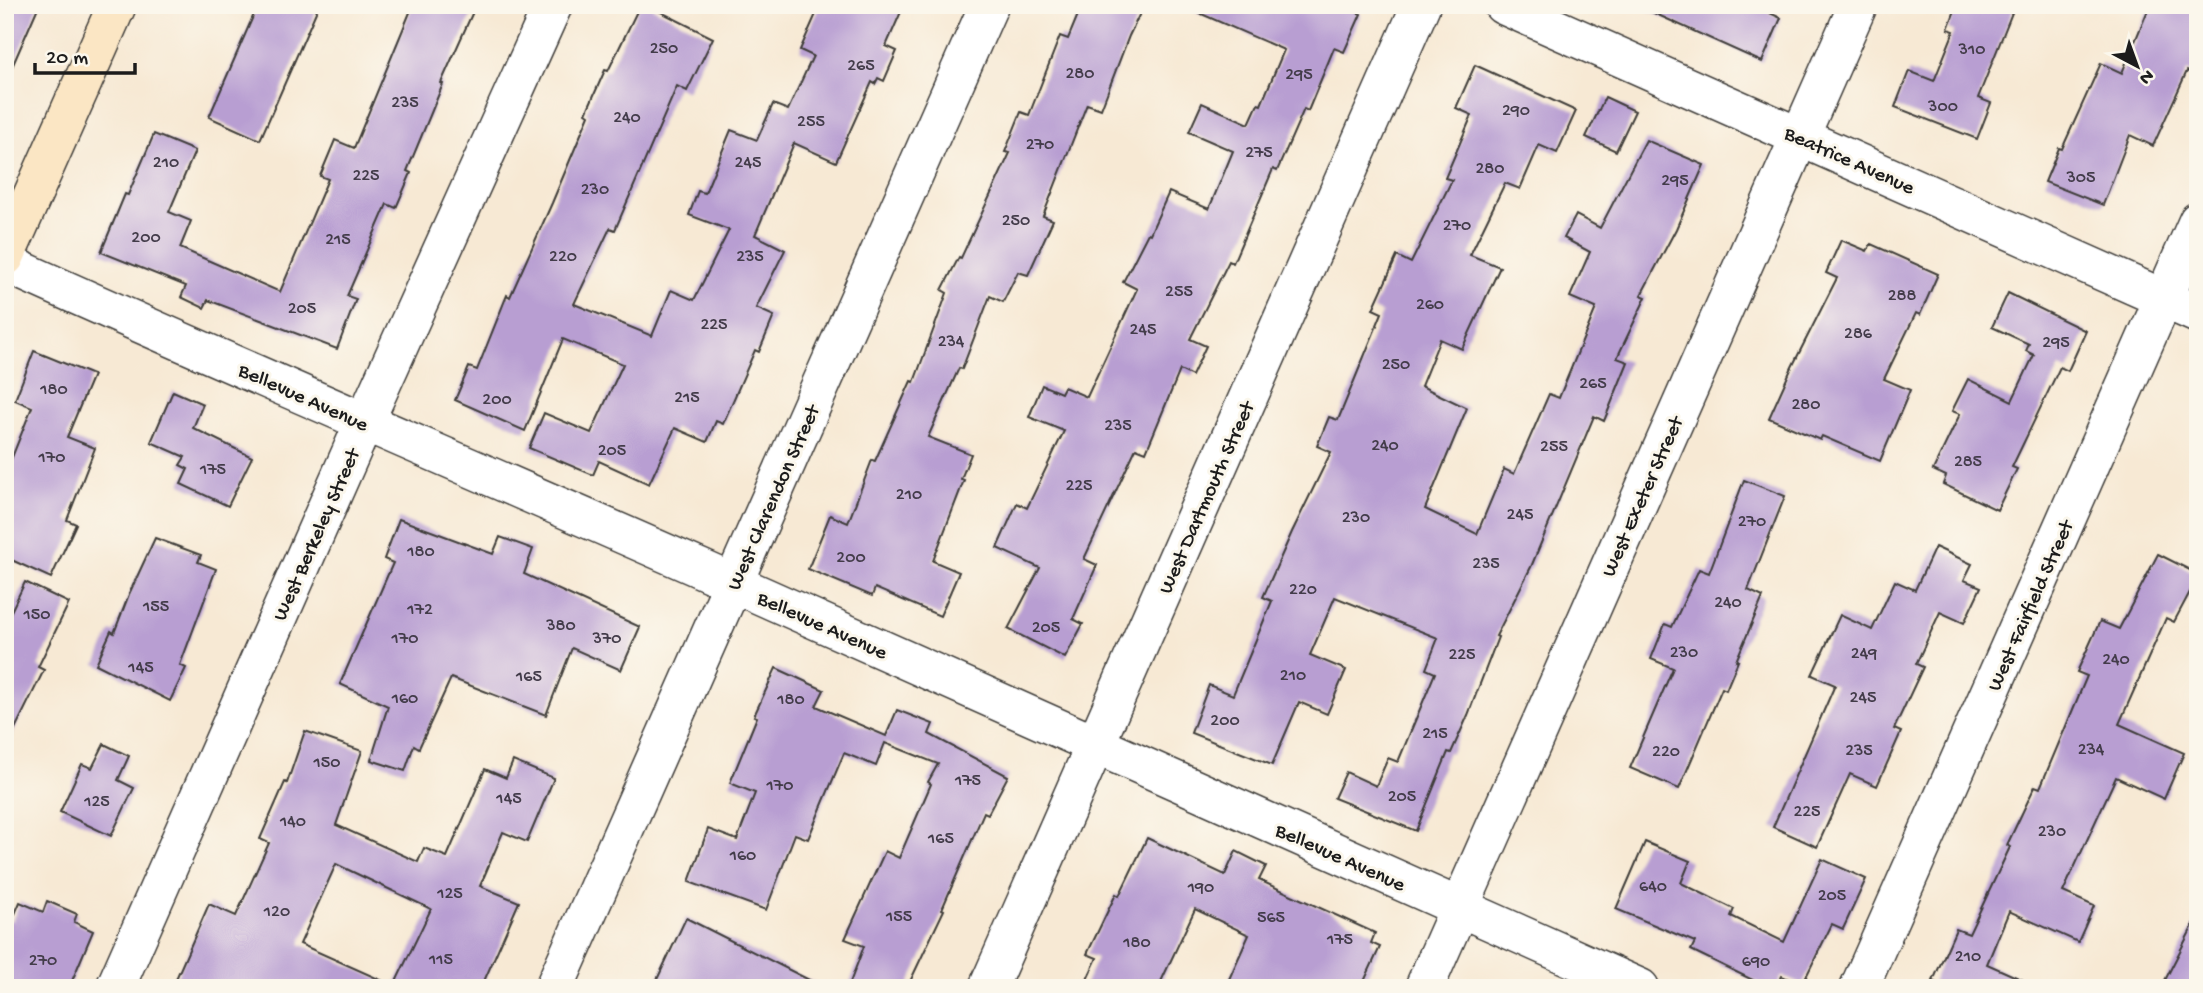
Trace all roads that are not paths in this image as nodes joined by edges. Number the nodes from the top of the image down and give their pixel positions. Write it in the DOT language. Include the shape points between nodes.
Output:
graph roads {
  1 [pos="117,5"];
  2 [pos="553,5"];
  3 [pos="989,5"];
  4 [pos="1421,5"];
  5 [pos="1503,5"];
  6 [pos="1858,5"];
  7 [pos="1800,136"];
  8 [pos="2198,221"];
  9 [pos="5,257"];
  10 [pos="5,262"];
  11 [pos="2164,298"];
  12 [pos="2198,314"];
  13 [pos="364,423"];
  14 [pos="734,584"];
  15 [pos="1095,746"];
  16 [pos="1459,908"];
  17 [pos="115,988"];
  18 [pos="554,988"];
  19 [pos="988,988"];
  20 [pos="1424,988"];
  21 [pos="1640,988"];
  22 [pos="1859,988"];
  1 -- 9 [label="main road"];
  2 -- 13 [label="street, West Berkeley Street"];
  3 -- 14 [label="street, West Clarendon Street"];
  4 -- 15 [label="street, West Dartmouth Street"];
  5 -- 7 [label="street, Beatrice Avenue"];
  6 -- 7 [label="street, West Exeter Street"];
  7 -- 11 [label="street, Beatrice Avenue"];
  7 -- 16 [label="street, West Exeter Street"];
  8 -- 11 [label="street, West Fairfield Street"];
  10 -- 13 [label="street, Bellevue Avenue"];
  11 -- 12 [label="street, Beatrice Avenue"];
  11 -- 22 [label="street, West Fairfield Street"];
  13 -- 14 [label="street, Bellevue Avenue"];
  13 -- 17 [label="street, West Berkeley Street"];
  14 -- 15 [label="street, Bellevue Avenue"];
  14 -- 18 [label="street, West Clarendon Street"];
  15 -- 16 [label="street, Bellevue Avenue"];
  15 -- 19 [label="street, West Dartmouth Street"];
  16 -- 20 [label="street, West Exeter Street"];
  16 -- 21 [label="street, Bellevue Avenue"];
}
